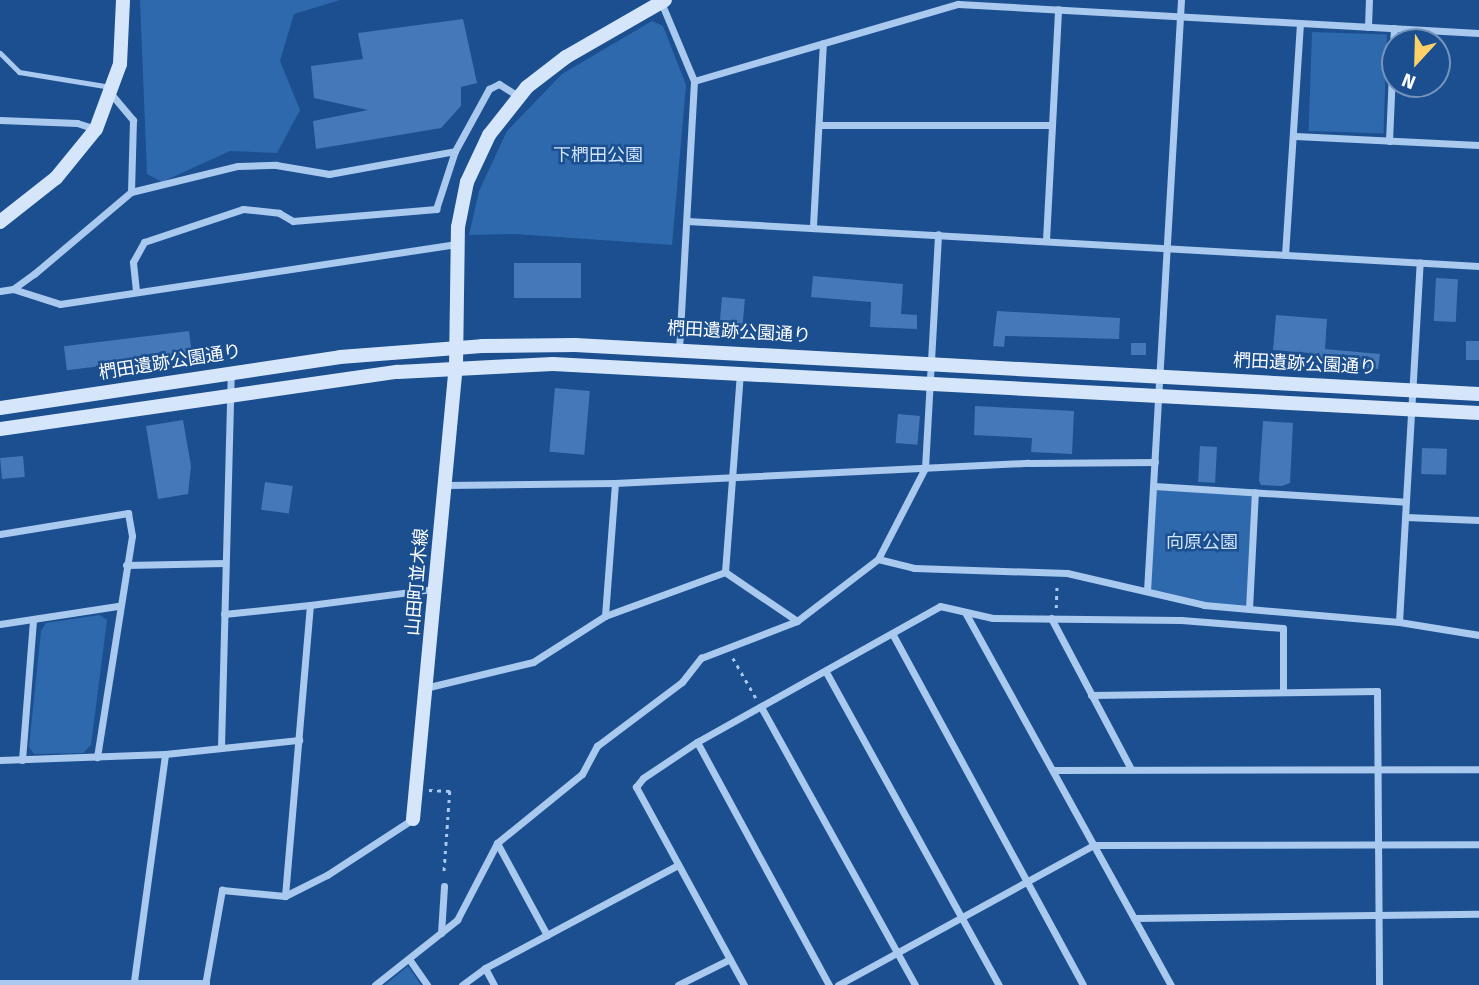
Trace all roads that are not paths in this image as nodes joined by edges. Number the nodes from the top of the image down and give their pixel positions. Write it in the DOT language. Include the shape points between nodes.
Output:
graph roads {
  1 [pos="123,0"];
  2 [pos="1181,0"];
  3 [pos="1369,0"];
  4 [pos="662,1"];
  5 [pos="958,2"];
  6 [pos="1058,9"];
  7 [pos="1180,16"];
  8 [pos="1300,24"];
  9 [pos="1368,27"];
  10 [pos="1394,28"];
  11 [pos="1451,31"];
  12 [pos="1479,33"];
  13 [pos="823,43"];
  14 [pos="0,53"];
  15 [pos="694,81"];
  16 [pos="113,91"];
  17 [pos="518,96"];
  18 [pos="1391,98"];
  19 [pos="0,120"];
  20 [pos="820,125"];
  21 [pos="1051,125"];
  22 [pos="96,129"];
  23 [pos="1295,136"];
  24 [pos="1389,141"];
  25 [pos="1479,145"];
  26 [pos="455,151"];
  27 [pos="131,192"];
  28 [pos="687,221"];
  29 [pos="0,222"];
  30 [pos="813,226"];
  31 [pos="938,234"];
  32 [pos="1046,240"];
  33 [pos="457,244"];
  34 [pos="1168,249"];
  35 [pos="1285,255"];
  36 [pos="1420,263"];
  37 [pos="1479,266"];
  38 [pos="13,289"];
  39 [pos="0,291"];
  40 [pos="136,291"];
  41 [pos="458,347"];
  42 [pos="679,348"];
  43 [pos="932,363"];
  44 [pos="457,367"];
  45 [pos="231,372"];
  46 [pos="740,372"];
  47 [pos="1160,375"];
  48 [pos="931,382"];
  49 [pos="1412,390"];
  50 [pos="227,394"];
  51 [pos="1479,394"];
  52 [pos="1158,395"];
  53 [pos="0,408"];
  54 [pos="1411,408"];
  55 [pos="1479,412"];
  56 [pos="0,429"];
  57 [pos="1155,462"];
  58 [pos="925,468"];
  59 [pos="733,475"];
  60 [pos="615,483"];
  61 [pos="446,485"];
  62 [pos="1154,486"];
  63 [pos="1255,492"];
  64 [pos="1405,502"];
  65 [pos="1406,517"];
  66 [pos="1479,520"];
  67 [pos="0,534"];
  68 [pos="878,559"];
  69 [pos="225,563"];
  70 [pos="126,565"];
  71 [pos="725,572"];
  72 [pos="435,589"];
  73 [pos="1147,591"];
  74 [pos="310,605"];
  75 [pos="118,606"];
  76 [pos="1249,609"];
  77 [pos="224,614"];
  78 [pos="966,614"];
  79 [pos="605,616"];
  80 [pos="33,618"];
  81 [pos="1053,618"];
  82 [pos="797,621"];
  83 [pos="1399,622"];
  84 [pos="0,624"];
  85 [pos="893,635"];
  86 [pos="1479,635"];
  87 [pos="826,672"];
  88 [pos="429,688"];
  89 [pos="1283,692"];
  90 [pos="1091,695"];
  91 [pos="761,706"];
  92 [pos="299,740"];
  93 [pos="697,742"];
  94 [pos="221,747"];
  95 [pos="165,754"];
  96 [pos="97,757"];
  97 [pos="0,760"];
  98 [pos="22,760"];
  99 [pos="1378,768"];
  100 [pos="1131,769"];
  101 [pos="1479,769"];
  102 [pos="1053,770"];
  103 [pos="413,819"];
  104 [pos="1378,842"];
  105 [pos="497,843"];
  106 [pos="1479,844"];
  107 [pos="1094,845"];
  108 [pos="678,865"];
  109 [pos="1027,882"];
  110 [pos="443,886"];
  111 [pos="285,896"];
  112 [pos="1479,914"];
  113 [pos="1378,915"];
  114 [pos="962,918"];
  115 [pos="1134,918"];
  116 [pos="441,933"];
  117 [pos="547,935"];
  118 [pos="897,953"];
  119 [pos="409,958"];
  120 [pos="730,959"];
  121 [pos="485,968"];
  122 [pos="134,981"];
  123 [pos="0,983"];
  124 [pos="206,984"];
  125 [pos="374,985"];
  126 [pos="427,985"];
  127 [pos="462,985"];
  128 [pos="494,985"];
  129 [pos="678,985"];
  130 [pos="744,985"];
  131 [pos="830,985"];
  132 [pos="838,985"];
  133 [pos="915,985"];
  134 [pos="999,985"];
  135 [pos="1083,985"];
  136 [pos="1171,985"];
  137 [pos="1379,985"];
  1 -- 16 [label="street" via="124,43"];
  2 -- 7 [label="street"];
  3 -- 9 [label="street"];
  4 -- 15 [label="street"];
  4 -- 17 [label="street, 山田町並木線" via="557,64"];
  5 -- 6 [label="street"];
  5 -- 13 [label="street"];
  6 -- 7 [label="street"];
  6 -- 21 [label="street"];
  7 -- 8 [label="street"];
  7 -- 34 [label="street"];
  8 -- 9 [label="street"];
  8 -- 23 [label="street"];
  9 -- 10 [label="street"];
  11 -- 12 [label="street"];
  13 -- 15 [label="street"];
  13 -- 20 [label="street"];
  14 -- 16 [label="lane" via="19,72"];
  15 -- 28 [label="street"];
  16 -- 22 [label="street"];
  16 -- 27 [label="street" via="133,120"];
  17 -- 26 [label="street" via="499,84 489,89"];
  17 -- 33 [label="street, 山田町並木線" via="489,135 472,169"];
  18 -- 24 [label="street"];
  19 -- 22 [label="street" via="77,122"];
  20 -- 21 [label="street"];
  20 -- 30 [label="street"];
  21 -- 32 [label="street"];
  22 -- 29 [label="street" via="56,178"];
  23 -- 24 [label="street"];
  23 -- 35 [label="street"];
  24 -- 25 [label="street"];
  26 -- 27 [label="street" via="329,174 276,165 239,166"];
  26 -- 40 [label="street" via="436,209 293,221 279,213 243,209 144,242 133,262"];
  27 -- 38 [label="street"];
  28 -- 30 [label="street"];
  28 -- 42 [label="street"];
  30 -- 31 [label="street"];
  31 -- 32 [label="street"];
  31 -- 43 [label="street"];
  32 -- 34 [label="street"];
  33 -- 40 [label="street"];
  33 -- 41 [label="street, 山田町並木線"];
  34 -- 35 [label="street"];
  34 -- 47 [label="street"];
  35 -- 36 [label="street"];
  36 -- 37 [label="street"];
  36 -- 49 [label="street"];
  38 -- 39 [label="street"];
  38 -- 40 [label="street" via="60,304"];
  41 -- 42 [label="street, 椚田遺跡公園通り"];
  41 -- 44 [label="street, 山田町並木線"];
  41 -- 45 [label="street, 椚田遺跡公園通り"];
  42 -- 43 [label="street, 椚田遺跡公園通り"];
  43 -- 47 [label="street, 椚田遺跡公園通り"];
  43 -- 48 [label="street"];
  44 -- 46 [label="street" via="553,364"];
  44 -- 50 [label="street"];
  44 -- 61 [label="street, 山田町並木線"];
  45 -- 50 [label="street"];
  45 -- 53 [label="street, 椚田遺跡公園通り"];
  46 -- 48 [label="street"];
  46 -- 59 [label="street"];
  47 -- 49 [label="street, 椚田遺跡公園通り"];
  47 -- 52 [label="street"];
  48 -- 52 [label="street"];
  48 -- 58 [label="street"];
  49 -- 51 [label="street, 椚田遺跡公園通り"];
  49 -- 54 [label="street"];
  50 -- 56 [label="street"];
  50 -- 69 [label="street"];
  52 -- 54 [label="street"];
  52 -- 57 [label="street"];
  54 -- 55 [label="street"];
  54 -- 64 [label="street"];
  57 -- 58 [label="street"];
  57 -- 62 [label="street"];
  58 -- 59 [label="street"];
  58 -- 68 [label="street"];
  59 -- 60 [label="street"];
  59 -- 71 [label="street"];
  60 -- 61 [label="street"];
  60 -- 79 [label="street"];
  61 -- 72 [label="street, 山田町並木線"];
  62 -- 63 [label="street"];
  62 -- 73 [label="street"];
  63 -- 64 [label="street"];
  63 -- 76 [label="street"];
  64 -- 65 [label="street"];
  65 -- 66 [label="street"];
  65 -- 83 [label="street"];
  67 -- 70 [label="street" via="128,513 132,536"];
  68 -- 73 [label="street" via="914,568 1057,572"];
  68 -- 82 [label="street"];
  69 -- 70 [label="street"];
  69 -- 77 [label="street"];
  70 -- 75 [label="street"];
  71 -- 79 [label="street"];
  71 -- 82 [label="street"];
  72 -- 74 [label="street"];
  72 -- 88 [label="street, 山田町並木線"];
  73 -- 76 [label="street" via="1204,605"];
  74 -- 77 [label="street"];
  74 -- 92 [label="street"];
  75 -- 80 [label="street"];
  75 -- 96 [label="street"];
  76 -- 83 [label="street"];
  77 -- 94 [label="street"];
  78 -- 81 [label="street"];
  78 -- 85 [label="street" via="940,606"];
  78 -- 102 [label="street"];
  79 -- 88 [label="street" via="533,662"];
  80 -- 84 [label="street"];
  80 -- 98 [label="street"];
  81 -- 89 [label="street" via="1283,628"];
  81 -- 90 [label="street"];
  82 -- 105 [label="street" via="701,658 682,682 597,746 582,774"];
  83 -- 86 [label="street"];
  85 -- 87 [label="street"];
  85 -- 109 [label="street"];
  87 -- 91 [label="street"];
  87 -- 114 [label="street"];
  88 -- 103 [label="street, 山田町並木線"];
  89 -- 90 [label="street"];
  89 -- 99 [label="street" via="1377,691"];
  90 -- 100 [label="street"];
  91 -- 93 [label="street"];
  91 -- 118 [label="street"];
  92 -- 94 [label="street"];
  92 -- 111 [label="street"];
  93 -- 108 [label="street" via="636,787"];
  93 -- 131 [label="street"];
  94 -- 95 [label="street"];
  95 -- 96 [label="street"];
  95 -- 122 [label="street"];
  96 -- 98 [label="street"];
  97 -- 98 [label="street"];
  99 -- 100 [label="street"];
  99 -- 101 [label="street"];
  99 -- 104 [label="street"];
  100 -- 102 [label="street"];
  102 -- 107 [label="street"];
  103 -- 111 [label="street" via="327,875"];
  104 -- 106 [label="street"];
  104 -- 107 [label="street"];
  104 -- 113 [label="street"];
  105 -- 116 [label="street" via="457,920"];
  105 -- 117 [label="street"];
  107 -- 109 [label="street"];
  107 -- 115 [label="street"];
  108 -- 117 [label="street"];
  108 -- 120 [label="street"];
  109 -- 114 [label="street"];
  109 -- 135 [label="street"];
  110 -- 116 [label="street"];
  111 -- 124 [label="street" via="222,890"];
  112 -- 113 [label="street"];
  113 -- 115 [label="street"];
  113 -- 137 [label="street"];
  114 -- 118 [label="street"];
  114 -- 134 [label="street"];
  115 -- 136 [label="street"];
  116 -- 119 [label="street"];
  117 -- 121 [label="street"];
  118 -- 132 [label="street"];
  118 -- 133 [label="street"];
  119 -- 125 [label="street"];
  119 -- 126 [label="street"];
  120 -- 129 [label="street"];
  120 -- 130 [label="street"];
  121 -- 127 [label="street"];
  121 -- 128 [label="street"];
  122 -- 123 [label="street"];
  122 -- 124 [label="street"];
}
